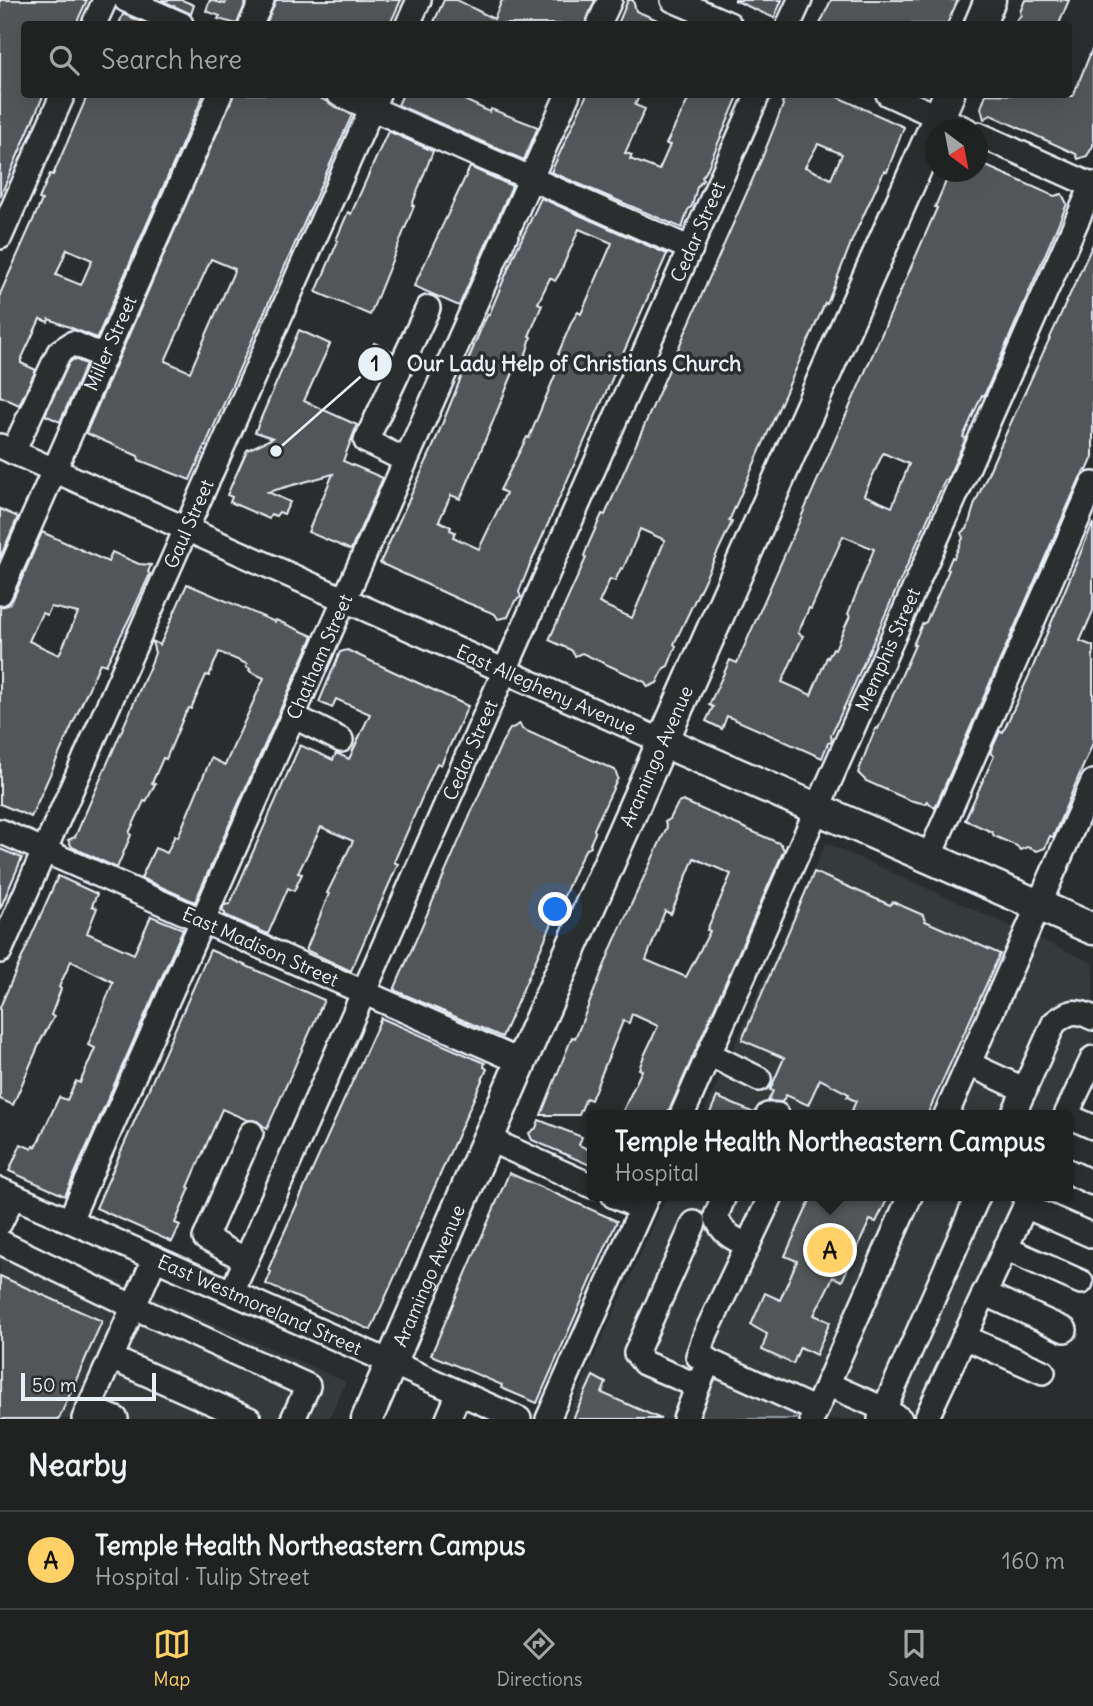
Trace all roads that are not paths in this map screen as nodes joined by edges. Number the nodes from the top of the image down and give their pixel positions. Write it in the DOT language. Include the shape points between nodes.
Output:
graph roads {
  1 [pos="105,0"];
  2 [pos="126,0"];
  3 [pos="262,0"];
  4 [pos="419,0"];
  5 [pos="610,0"];
  6 [pos="673,0"];
  7 [pos="800,0"];
  8 [pos="990,0"];
  9 [pos="95,21"];
  10 [pos="174,21"];
  11 [pos="252,21"];
  12 [pos="409,21"];
  13 [pos="600,21"];
  14 [pos="722,21"];
  15 [pos="790,21"];
  16 [pos="980,21"];
  17 [pos="61,98"];
  18 [pos="218,98"];
  19 [pos="357,98"];
  20 [pos="566,98"];
  21 [pos="756,98"];
  22 [pos="907,98"];
  23 [pos="375,102"];
  24 [pos="944,106"];
  25 [pos="956,119"];
  26 [pos="988,139"];
  27 [pos="530,180"];
  28 [pos="1093,186"];
  29 [pos="0,237"];
  30 [pos="691,249"];
  31 [pos="428,308"];
  32 [pos="104,357"];
  33 [pos="6,449"];
  34 [pos="405,460"];
  35 [pos="54,470"];
  36 [pos="1093,484"];
  37 [pos="186,530"];
  38 [pos="0,593"];
  39 [pos="343,601"];
  40 [pos="505,671"];
  41 [pos="293,716"];
  42 [pos="341,740"];
  43 [pos="664,742"];
  44 [pos="1093,782"];
  45 [pos="818,809"];
  46 [pos="0,831"];
  47 [pos="45,851"];
  48 [pos="929,857"];
  49 [pos="1038,905"];
  50 [pos="203,921"];
  51 [pos="1093,929"];
  52 [pos="0,951"];
  53 [pos="364,992"];
  54 [pos="1093,1018"];
  55 [pos="709,1055"];
  56 [pos="521,1062"];
  57 [pos="969,1063"];
  58 [pos="1091,1066"];
  59 [pos="759,1079"];
  60 [pos="1025,1090"];
  61 [pos="684,1110"];
  62 [pos="948,1110"];
  63 [pos="1015,1110"];
  64 [pos="1069,1110"];
  65 [pos="1073,1118"];
  66 [pos="1093,1127"];
  67 [pos="251,1133"];
  68 [pos="488,1139"];
  69 [pos="1073,1173"];
  70 [pos="1093,1183"];
  71 [pos="587,1184"];
  72 [pos="6,1193"];
  73 [pos="722,1201"];
  74 [pos="769,1201"];
  75 [pos="908,1201"];
  76 [pos="976,1201"];
  77 [pos="1027,1201"];
  78 [pos="644,1202"];
  79 [pos="70,1220"];
  80 [pos="0,1223"];
  81 [pos="694,1223"];
  82 [pos="1093,1236"];
  83 [pos="0,1242"];
  84 [pos="748,1245"];
  85 [pos="1005,1248"];
  86 [pos="155,1258"];
  87 [pos="246,1260"];
  88 [pos="1081,1282"];
  89 [pos="232,1292"];
  90 [pos="984,1293"];
  91 [pos="134,1307"];
  92 [pos="1065,1330"];
  93 [pos="964,1338"];
  94 [pos="111,1358"];
  95 [pos="709,1360"];
  96 [pos="391,1364"];
  97 [pos="1043,1372"];
  98 [pos="827,1384"];
  99 [pos="698,1386"];
  100 [pos="459,1393"];
  101 [pos="87,1413"];
  102 [pos="814,1415"];
  103 [pos="888,1416"];
  104 [pos="116,1419"];
  105 [pos="249,1419"];
  106 [pos="293,1419"];
  107 [pos="367,1419"];
  108 [pos="448,1419"];
  109 [pos="519,1419"];
  110 [pos="548,1419"];
  111 [pos="685,1419"];
  112 [pos="926,1419"];
  1 -- 9 [label="street"];
  2 -- 10 [label="street"];
  3 -- 11 [label="street"];
  4 -- 12 [label="street"];
  5 -- 13 [label="street"];
  6 -- 14 [label="street"];
  7 -- 15 [label="street"];
  8 -- 16 [label="main road"];
  17 -- 29 [label="street"];
  18 -- 32 [label="street, Miller Street"];
  19 -- 23 [label="street"];
  20 -- 27 [label="street, Chatham Street"];
  21 -- 30 [label="street, Cedar Street"];
  22 -- 24 [label="street"];
  23 -- 27 [label="street"];
  23 -- 37 [label="street, Gaul Street"];
  24 -- 25 [label="street"];
  24 -- 43 [label="main road, Aramingo Avenue"];
  26 -- 28 [label="street"];
  27 -- 30 [label="street"];
  27 -- 34 [label="street, Chatham Street"];
  28 -- 45 [label="street, Memphis Street"];
  30 -- 40 [label="street, Cedar Street"];
  31 -- 34 [label="street" via="366,441"];
  32 -- 33 [label="street" via="73,343 59,352"];
  32 -- 35 [label="street, Miller Street"];
  33 -- 35 [label="street, East Allegheny Avenue"];
  34 -- 39 [label="street, Chatham Street"];
  35 -- 37 [label="street, East Allegheny Avenue"];
  35 -- 38 [label="street, Miller Street"];
  36 -- 48 [label="street"];
  37 -- 39 [label="street, East Allegheny Avenue"];
  37 -- 47 [label="street, Gaul Street"];
  39 -- 40 [label="street, East Allegheny Avenue"];
  39 -- 41 [label="street, Chatham Street"];
  40 -- 43 [label="street, East Allegheny Avenue"];
  40 -- 53 [label="street, Cedar Street"];
  41 -- 42 [label="street"];
  41 -- 50 [label="street, Chatham Street"];
  43 -- 45 [label="main road, East Allegheny Avenue"];
  43 -- 56 [label="main road, Aramingo Avenue"];
  44 -- 49 [label="street"];
  45 -- 48 [label="main road, East Allegheny Avenue"];
  45 -- 55 [label="street, Memphis Street"];
  46 -- 47 [label="street, East Madison Street"];
  47 -- 50 [label="street, East Madison Street"];
  47 -- 52 [label="street, Gaul Street"];
  48 -- 49 [label="main road, East Allegheny Avenue"];
  49 -- 51 [label="main road, East Allegheny Avenue"];
  49 -- 57 [label="street"];
  50 -- 53 [label="street, East Madison Street"];
  50 -- 79 [label="street, Chatham Street"];
  53 -- 56 [label="street, East Madison Street"];
  53 -- 87 [label="street, Cedar Street"];
  54 -- 60 [label="street" via="1078,1010 1054,1023"];
  55 -- 59 [label="street"];
  55 -- 61 [label="street, Memphis Street"];
  56 -- 68 [label="main road, Aramingo Avenue"];
  57 -- 60 [label="street"];
  57 -- 62 [label="street"];
  58 -- 64 [label="street"];
  60 -- 63 [label="street"];
  65 -- 66 [label="street"];
  67 -- 87 [label="street" via="205,1238"];
  68 -- 71 [label="street"];
  68 -- 96 [label="main road, Aramingo Avenue"];
  69 -- 70 [label="street"];
  72 -- 79 [label="street, East Westmoreland Street"];
  72 -- 80 [label="street"];
  73 -- 84 [label="street" via="716,1216 720,1228"];
  74 -- 84 [label="street"];
  75 -- 98 [label="street"];
  76 -- 103 [label="street"];
  77 -- 82 [label="street"];
  77 -- 85 [label="street"];
  78 -- 110 [label="street"];
  79 -- 86 [label="street, East Westmoreland Street"];
  81 -- 99 [label="street" via="636,1353 644,1363"];
  83 -- 91 [label="street"];
  84 -- 95 [label="street" via="698,1356"];
  85 -- 88 [label="street"];
  85 -- 90 [label="street"];
  86 -- 89 [label="street, East Westmoreland Street"];
  86 -- 91 [label="street"];
  87 -- 89 [label="street, Cedar Street"];
  89 -- 96 [label="street, East Westmoreland Street"];
  90 -- 92 [label="street"];
  90 -- 93 [label="street"];
  91 -- 94 [label="street"];
  91 -- 106 [label="street" via="308,1386"];
  93 -- 97 [label="street"];
  93 -- 112 [label="street"];
  94 -- 101 [label="street"];
  94 -- 105 [label="street"];
  95 -- 99 [label="street"];
  95 -- 102 [label="street"];
  96 -- 100 [label="street, East Westmoreland Street"];
  96 -- 107 [label="main road, Aramingo Avenue"];
  98 -- 102 [label="street"];
  98 -- 103 [label="street"];
  99 -- 111 [label="street"];
  100 -- 108 [label="street"];
  100 -- 109 [label="street, East Westmoreland Street"];
  101 -- 104 [label="street"];
}
